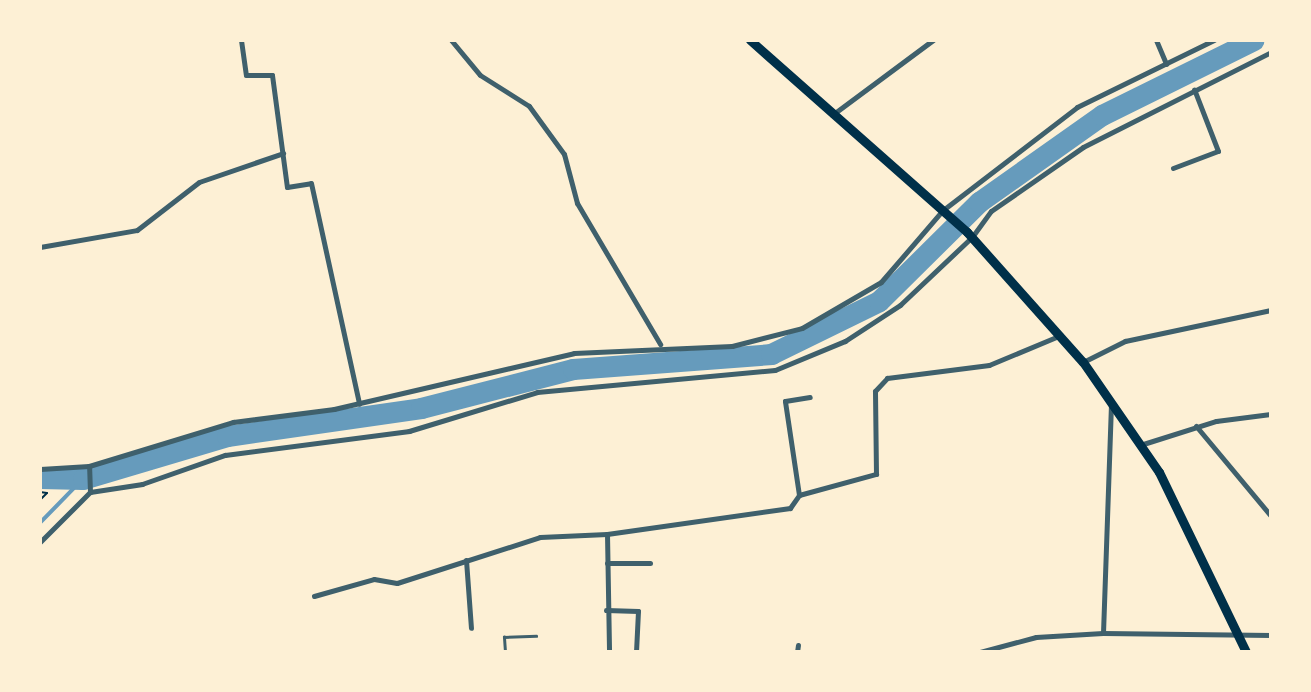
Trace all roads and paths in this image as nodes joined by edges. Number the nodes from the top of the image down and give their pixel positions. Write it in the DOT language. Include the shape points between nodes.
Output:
graph roads {
  1 [pos="242,40"];
  2 [pos="451,40"];
  3 [pos="750,40"];
  4 [pos="933,40"];
  5 [pos="1156,40"];
  6 [pos="1214,40"];
  7 [pos="1270,54"];
  8 [pos="1166,64"];
  9 [pos="1194,89"];
  10 [pos="832,115"];
  11 [pos="283,153"];
  12 [pos="1173,168"];
  13 [pos="946,213"];
  14 [pos="970,235"];
  15 [pos="40,247"];
  16 [pos="1271,310"];
  17 [pos="1061,335"];
  18 [pos="660,344"];
  19 [pos="1083,362"];
  20 [pos="810,397"];
  21 [pos="1111,402"];
  22 [pos="359,404"];
  23 [pos="1271,414"];
  24 [pos="1196,426"];
  25 [pos="1140,445"];
  26 [pos="90,468"];
  27 [pos="40,469"];
  28 [pos="40,492"];
  29 [pos="90,492"];
  30 [pos="799,495"];
  31 [pos="40,500"];
  32 [pos="1271,516"];
  33 [pos="607,534"];
  34 [pos="40,542"];
  35 [pos="466,560"];
  36 [pos="607,563"];
  37 [pos="650,563"];
  38 [pos="314,596"];
  39 [pos="606,610"];
  40 [pos="471,628"];
  41 [pos="1103,633"];
  42 [pos="1271,635"];
  43 [pos="536,636"];
  44 [pos="1239,636"];
  45 [pos="990,650"];
  46 [pos="505,652"];
  47 [pos="609,652"];
  48 [pos="636,652"];
  49 [pos="980,652"];
  50 [pos="1246,652"];
  1 -- 11 [label="street" via="246,75 272,75"];
  2 -- 18 [label="street" via="480,75 529,106 564,154 577,203"];
  3 -- 10 [label="highway"];
  4 -- 10 [label="street"];
  5 -- 8 [label="street"];
  6 -- 8 [label="street"];
  7 -- 9 [label="street"];
  8 -- 13 [label="street" via="1077,107"];
  9 -- 12 [label="street" via="1217,151"];
  9 -- 14 [label="street" via="1083,147 991,211"];
  10 -- 13 [label="highway"];
  11 -- 15 [label="street" via="199,183 137,230"];
  11 -- 22 [label="street" via="287,187 311,183"];
  13 -- 14 [label="highway"];
  13 -- 18 [label="street" via="881,282 802,328 732,346"];
  14 -- 17 [label="highway"];
  14 -- 29 [label="street" via="889,312 845,341 775,370 537,392 409,431 225,455 142,484"];
  16 -- 19 [label="street" via="1125,341"];
  17 -- 19 [label="highway"];
  17 -- 30 [label="street" via="989,365 887,378 875,391 876,474"];
  18 -- 22 [label="street" via="521,363"];
  19 -- 21 [label="highway"];
  20 -- 30 [label="street" via="785,401"];
  21 -- 25 [label="highway"];
  21 -- 41 [label="street"];
  22 -- 26 [label="street" via="233,422"];
  23 -- 24 [label="street"];
  24 -- 25 [label="street"];
  24 -- 32 [label="street"];
  25 -- 44 [label="highway"];
  26 -- 27 [label="street"];
  26 -- 29 [label="street"];
  28 -- 31 [label="path" via="47,494"];
  29 -- 34 [label="street"];
  30 -- 33 [label="street" via="790,508 767,513"];
  33 -- 35 [label="street" via="540,537"];
  33 -- 36 [label="street"];
  35 -- 38 [label="street" via="397,583 374,579"];
  35 -- 40 [label="street"];
  36 -- 37 [label="street"];
  36 -- 39 [label="street"];
  39 -- 47 [label="street"];
  39 -- 48 [label="street" via="638,611"];
  41 -- 44 [label="street"];
  41 -- 45 [label="street"];
  42 -- 44 [label="street"];
  43 -- 46 [label="lane" via="505,637"];
  44 -- 50 [label="highway"];
  45 -- 49 [label="street"];
}
